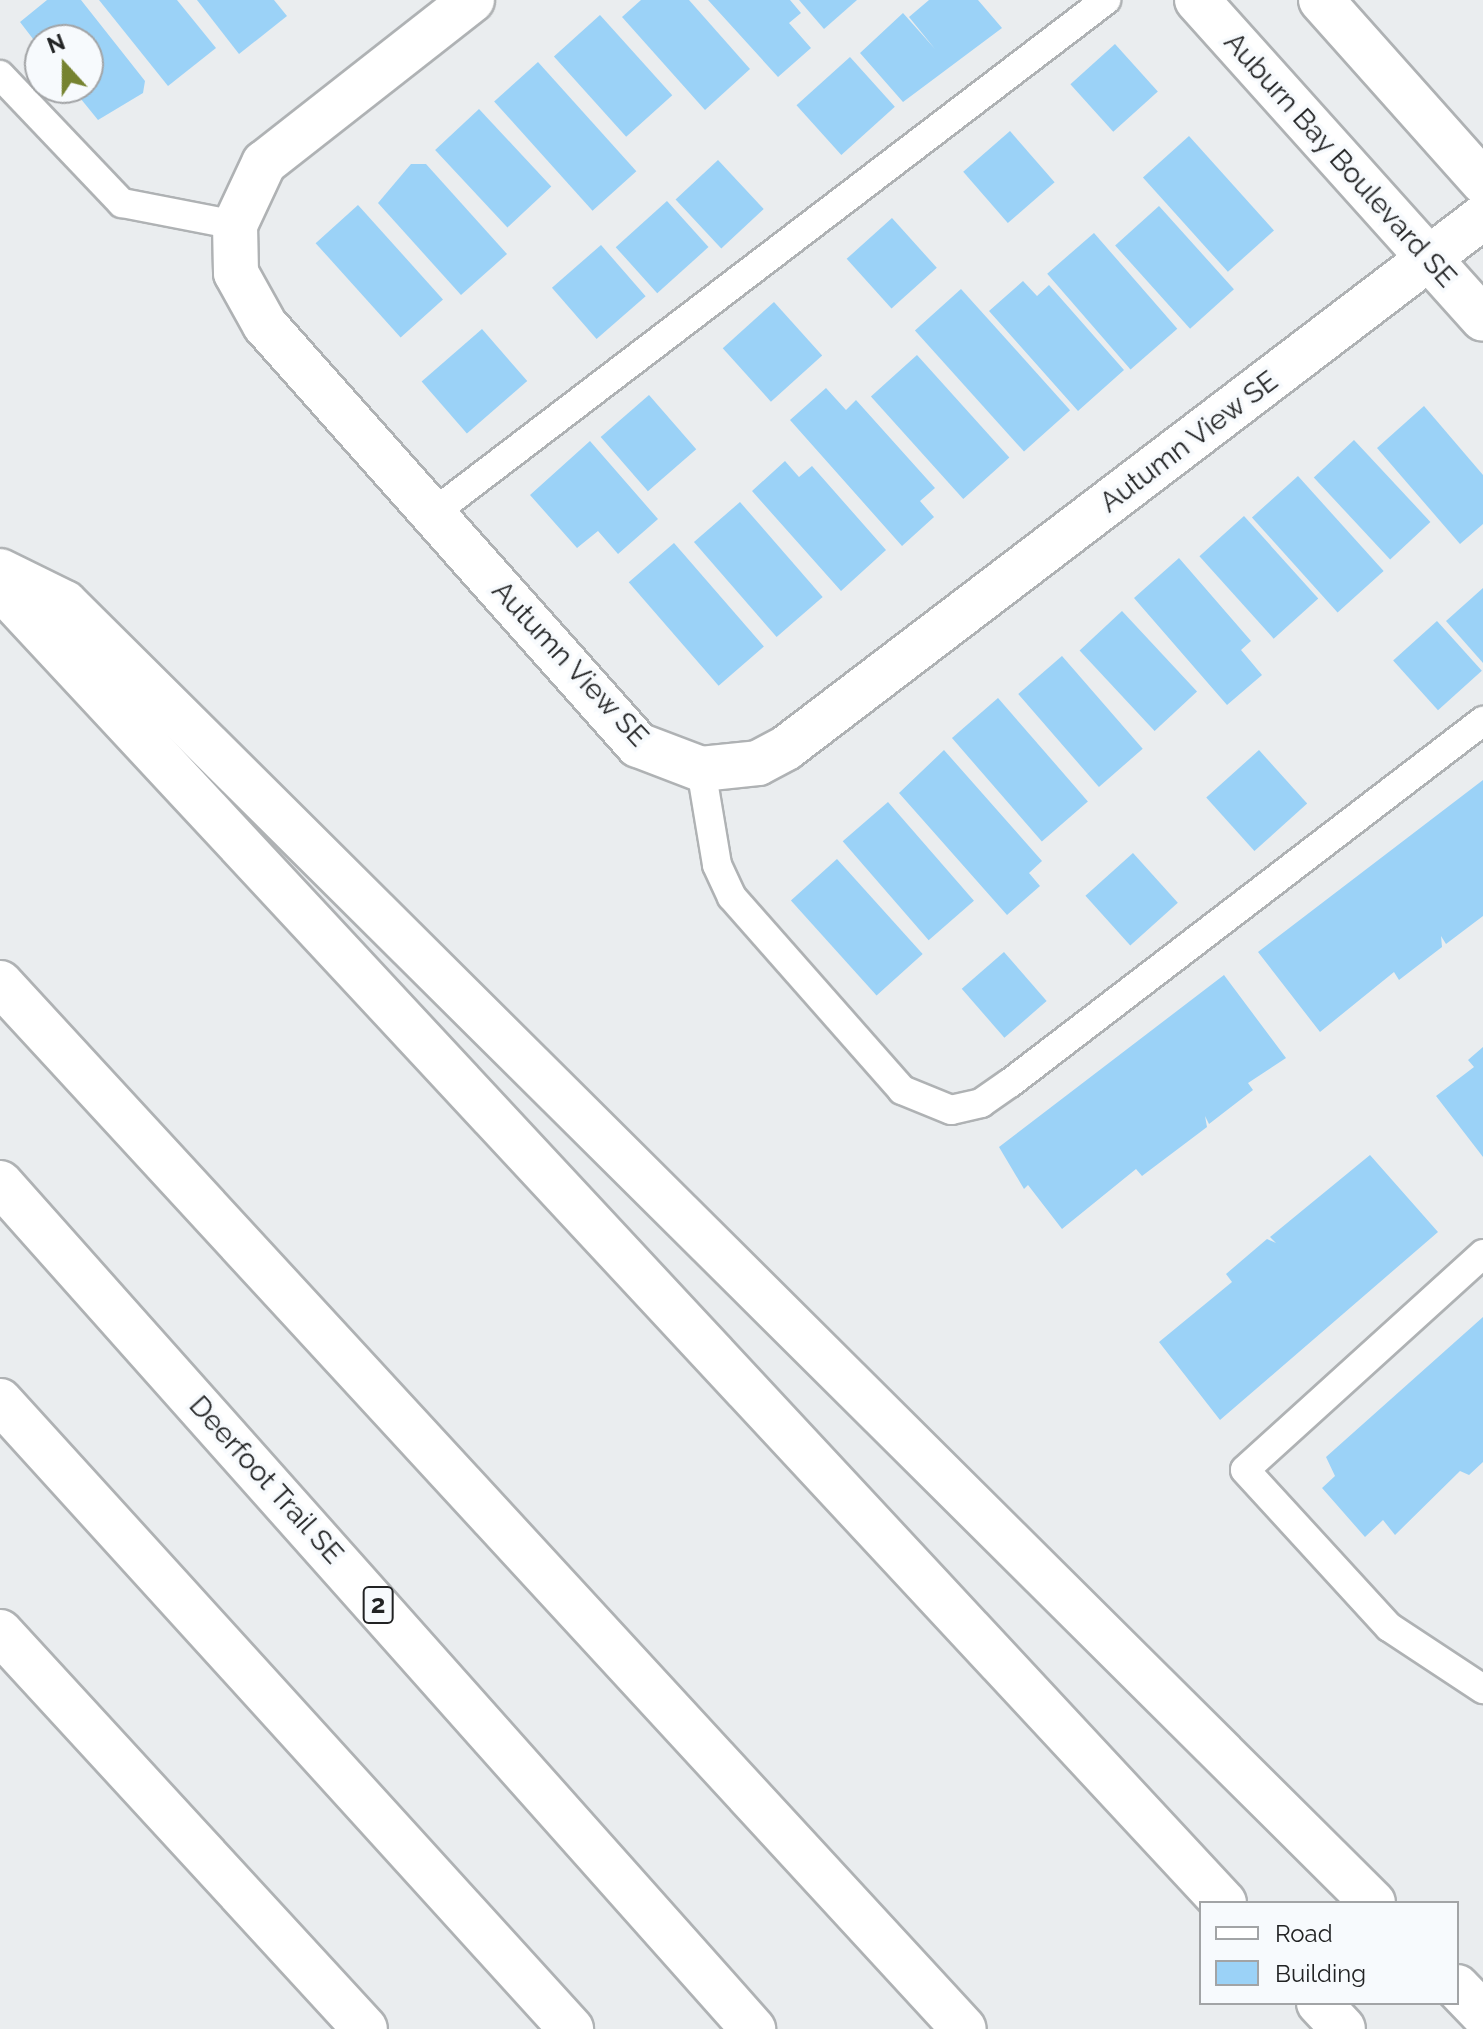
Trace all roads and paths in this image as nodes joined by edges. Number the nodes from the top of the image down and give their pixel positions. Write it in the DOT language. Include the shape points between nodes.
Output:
graph roads {
  1 [pos="472,0"];
  2 [pos="1106,0"];
  3 [pos="1197,0"];
  4 [pos="1321,0"];
  5 [pos="0,75"];
  6 [pos="1483,182"];
  7 [pos="1483,217"];
  8 [pos="235,225"];
  9 [pos="1427,259"];
  10 [pos="1483,319"];
  11 [pos="432,514"];
  12 [pos="0,571"];
  13 [pos="0,587"];
  14 [pos="1483,721"];
  15 [pos="701,769"];
  16 [pos="0,983"];
  17 [pos="0,1183"];
  18 [pos="1483,1254"];
  19 [pos="0,1401"];
  20 [pos="0,1632"];
  21 [pos="1483,1689"];
  22 [pos="1222,1901"];
  23 [pos="1371,1901"];
  24 [pos="1459,1989"];
  25 [pos="1321,2005"];
  26 [pos="1483,2014"];
  27 [pos="365,2029"];
  28 [pos="571,2029"];
  29 [pos="753,2029"];
  30 [pos="964,2029"];
  31 [pos="1343,2029"];
  1 -- 8 [label="main road, Autumn View SE" via="264,163"];
  2 -- 11 [label="lane"];
  3 -- 9 [label="main road, Auburn Bay Boulevard SE"];
  4 -- 6 [label="main road"];
  5 -- 8 [label="lane" via="122,203"];
  7 -- 9 [label="main road, Autumn View SE"];
  8 -- 11 [label="main road, Autumn View SE" via="236,273 250,306"];
  9 -- 10 [label="main road, Auburn Bay Boulevard SE"];
  9 -- 15 [label="main road, Autumn View SE" via="786,748 758,763"];
  11 -- 15 [label="main road, Autumn View SE" via="638,745"];
  12 -- 23 [label="main road" via="65,603"];
  13 -- 22 [label="main road"];
  14 -- 15 [label="lane" via="1010,1083 981,1103 951,1110 902,1090 732,897 717,865"];
  16 -- 30 [label="main road"];
  17 -- 29 [label="main road, Deerfoot Trail SE / 2"];
  18 -- 21 [label="lane" via="1245,1470 1389,1627"];
  19 -- 28 [label="main road"];
  20 -- 27 [label="main road"];
  24 -- 26 [label="main road"];
  25 -- 31 [label="main road"];
}
